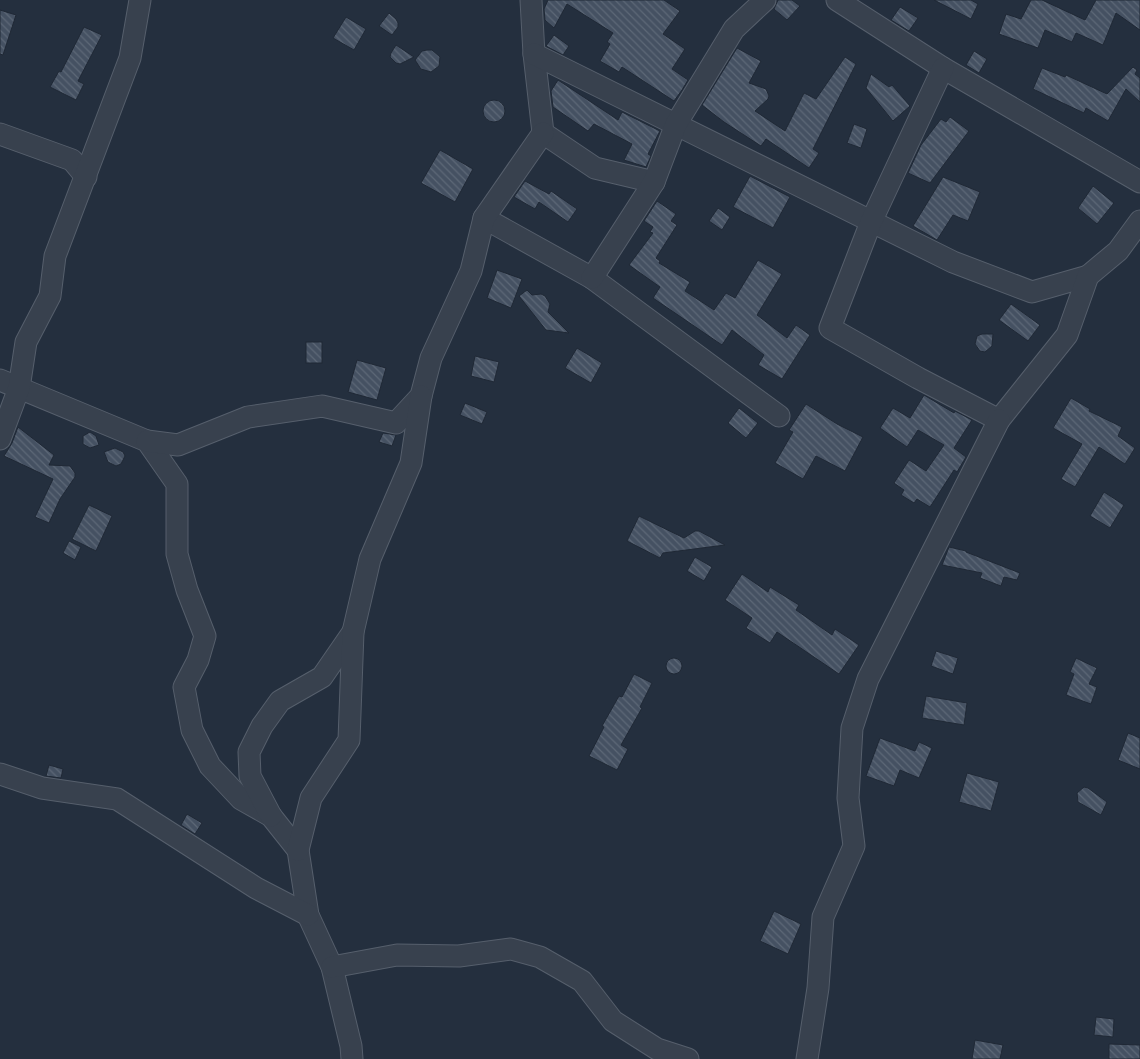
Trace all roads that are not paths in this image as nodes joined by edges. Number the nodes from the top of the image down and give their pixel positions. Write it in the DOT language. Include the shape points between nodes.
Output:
graph roads {
  1 [pos="140,0"];
  2 [pos="531,0"];
  3 [pos="764,0"];
  4 [pos="837,0"];
  5 [pos="534,54"];
  6 [pos="943,68"];
  7 [pos="676,124"];
  8 [pos="542,133"];
  9 [pos="0,134"];
  10 [pos="86,177"];
  11 [pos="654,182"];
  12 [pos="1140,182"];
  13 [pos="484,218"];
  14 [pos="1140,221"];
  15 [pos="871,222"];
  16 [pos="1088,276"];
  17 [pos="592,278"];
  18 [pos="10,384"];
  19 [pos="421,396"];
  20 [pos="779,416"];
  21 [pos="999,420"];
  22 [pos="0,439"];
  23 [pos="147,441"];
  24 [pos="353,632"];
  25 [pos="0,774"];
  26 [pos="271,816"];
  27 [pos="298,850"];
  28 [pos="308,916"];
  29 [pos="332,967"];
  30 [pos="352,1059"];
  31 [pos="688,1059"];
  32 [pos="807,1059"];
  1 -- 10 [label="street" via="130,58"];
  2 -- 5 [label="street"];
  3 -- 7 [label="street" via="734,28"];
  4 -- 6 [label="street"];
  5 -- 7 [label="street"];
  5 -- 8 [label="street"];
  6 -- 12 [label="street"];
  6 -- 15 [label="street"];
  7 -- 11 [label="street"];
  7 -- 15 [label="street"];
  8 -- 11 [label="street" via="595,168"];
  8 -- 13 [label="street"];
  9 -- 10 [label="street" via="72,160"];
  10 -- 18 [label="street" via="56,256 50,296 26,342"];
  11 -- 17 [label="street"];
  13 -- 17 [label="street"];
  13 -- 19 [label="street" via="471,271 431,358"];
  14 -- 16 [label="street" via="1118,251"];
  15 -- 16 [label="street" via="952,262 1032,292"];
  15 -- 21 [label="street" via="830,328"];
  16 -- 21 [label="street" via="1067,335"];
  17 -- 20 [label="street"];
  18 -- 22 [label="street"];
  18 -- 23 [label="street"];
  19 -- 23 [label="street" via="396,423 322,406 248,417 178,445"];
  19 -- 24 [label="street" via="411,463 370,559"];
  21 -- 32 [label="street" via="868,679 852,728 848,798 854,846 823,917 818,988"];
  23 -- 26 [label="street" via="177,484 177,554 204,636 198,660 184,687 192,730 210,766 241,799"];
  24 -- 26 [label="street" via="322,677 280,701 248,752 250,776"];
  24 -- 27 [label="street" via="349,740 311,798"];
  25 -- 28 [label="street" via="42,788 117,799 256,888"];
  26 -- 27 [label="street"];
  27 -- 28 [label="street"];
  28 -- 29 [label="street"];
  29 -- 30 [label="street"];
  29 -- 31 [label="street" via="397,955 458,956 511,949 540,957 582,981 613,1021 657,1049"];
}
